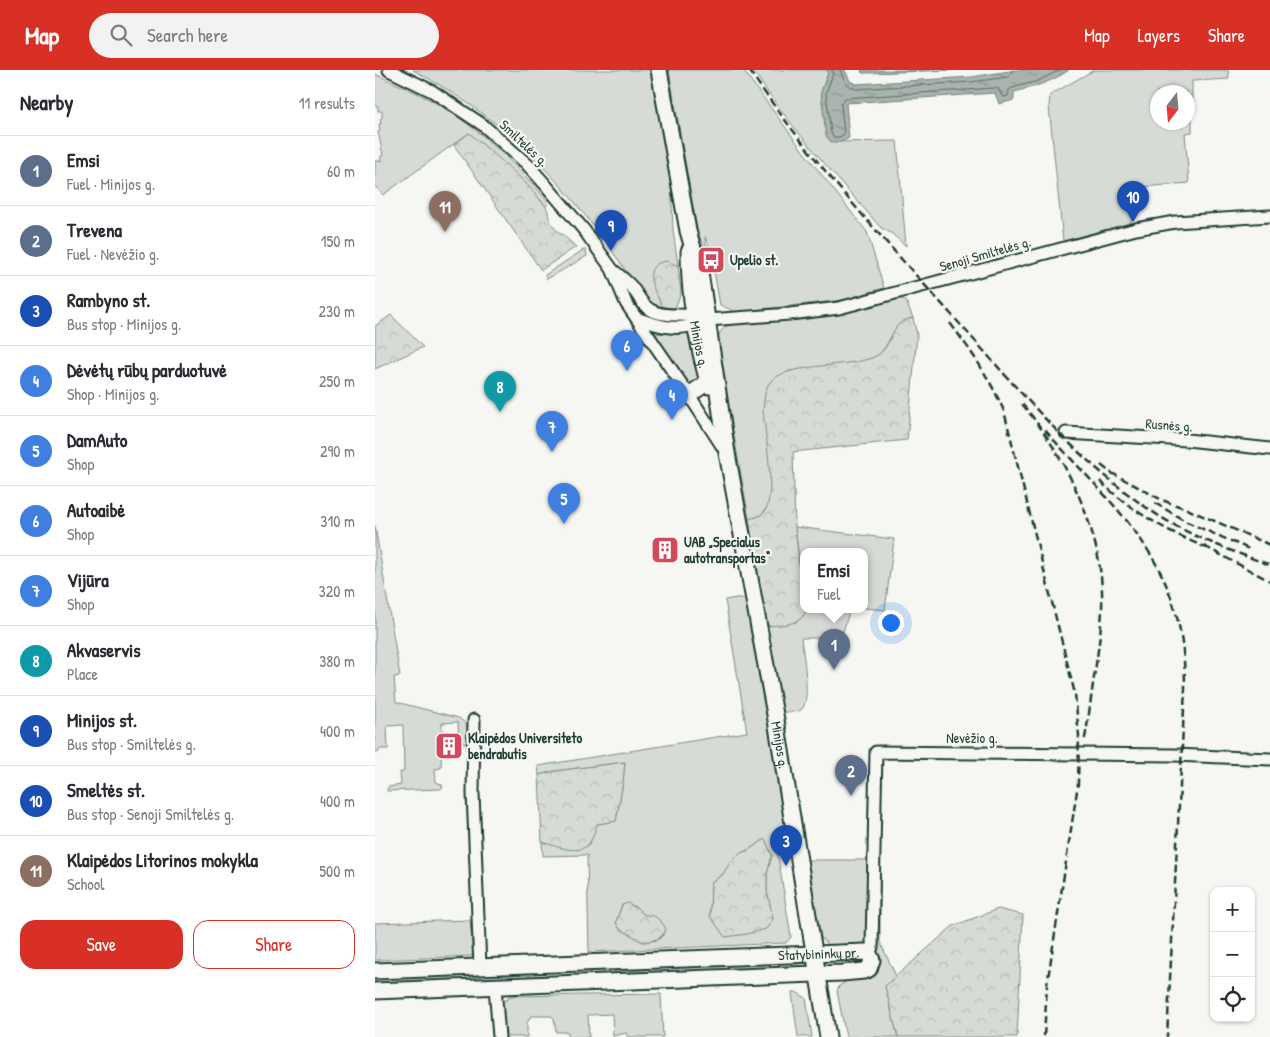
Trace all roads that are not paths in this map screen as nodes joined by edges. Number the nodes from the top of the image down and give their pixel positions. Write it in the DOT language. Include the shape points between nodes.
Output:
graph roads {
  1 [pos="389,70"];
  2 [pos="659,70"];
  3 [pos="1270,216"];
  4 [pos="612,269"];
  5 [pos="637,318"];
  6 [pos="699,321"];
  7 [pos="708,382"];
  8 [pos="689,395"];
  9 [pos="1066,433"];
  10 [pos="1270,449"];
  11 [pos="727,453"];
  12 [pos="474,720"];
  13 [pos="1270,759"];
  14 [pos="869,954"];
  15 [pos="815,955"];
  16 [pos="611,962"];
  17 [pos="547,964"];
  18 [pos="480,967"];
  19 [pos="375,971"];
  20 [pos="819,974"];
  21 [pos="611,982"];
  22 [pos="548,984"];
  23 [pos="495,987"];
  24 [pos="375,991"];
  25 [pos="499,1037"];
  26 [pos="828,1037"];
  1 -- 4 [label="street, Smiltelės g." via="433,91 505,144 566,208"];
  2 -- 6 [label="main road, Minijos g." via="689,231 689,276"];
  3 -- 6 [label="street, Senoji Smiltelės g." via="1158,224 839,308"];
  4 -- 5 [label="street" via="625,303"];
  4 -- 6 [label="street" via="653,312"];
  5 -- 6 [label="street" via="665,328"];
  5 -- 8 [label="street"];
  6 -- 7 [label="main road, Minijos g." via="699,350"];
  6 -- 11 [label="main road, Minijos g."];
  7 -- 8 [label="main road"];
  7 -- 11 [label="main road, Minijos g."];
  8 -- 11 [label="street"];
  9 -- 10 [label="street, Rusnės g."];
  11 -- 15 [label="main road, Minijos g."];
  12 -- 18 [label="street" via="473,793"];
  13 -- 14 [label="street, Nevėžio g." via="876,752 872,946"];
  14 -- 15 [label="main road, Statybininkų pr."];
  14 -- 20 [label="main road, Statybininkų pr." via="872,965 864,971"];
  15 -- 16 [label="main road, Statybininkų pr."];
  15 -- 20 [label="main road, Minijos g."];
  16 -- 17 [label="main road, Statybininkų pr."];
  16 -- 21 [label="main road" via="606,972"];
  17 -- 18 [label="main road, Statybininkų pr."];
  17 -- 22 [label="main road" via="553,974"];
  18 -- 19 [label="main road, Statybininkų pr."];
  20 -- 21 [label="main road, Statybininkų pr."];
  20 -- 26 [label="main road, Minijos g."];
  21 -- 22 [label="main road, Statybininkų pr."];
  22 -- 23 [label="main road, Statybininkų pr."];
  23 -- 24 [label="main road, Statybininkų pr."];
  23 -- 25 [label="street"];
}
